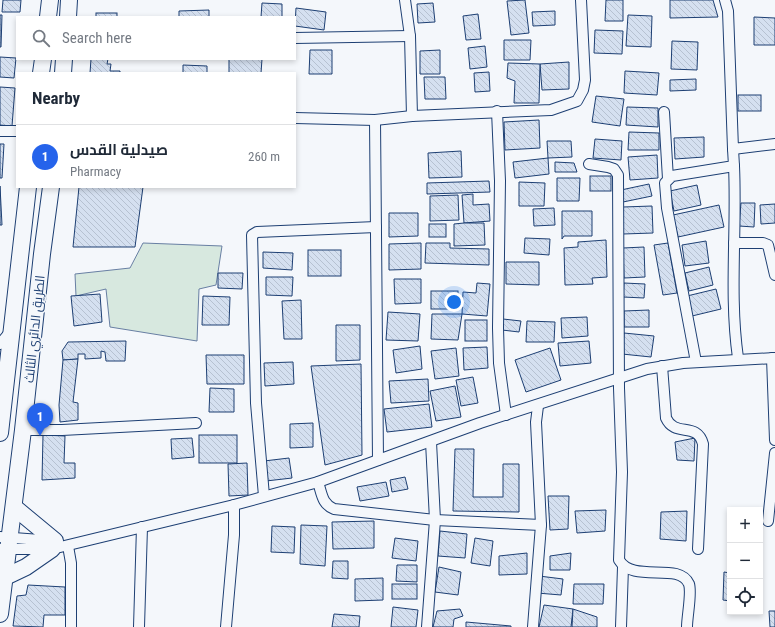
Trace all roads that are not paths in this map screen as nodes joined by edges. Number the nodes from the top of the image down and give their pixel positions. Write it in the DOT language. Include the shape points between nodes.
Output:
graph roads {
  1 [pos="50,0"];
  2 [pos="70,0"];
  3 [pos="405,0"];
  4 [pos="582,0"];
  5 [pos="725,0"];
  6 [pos="48,16"];
  7 [pos="68,16"];
  8 [pos="410,36"];
  9 [pos="296,38"];
  10 [pos="43,60"];
  11 [pos="64,60"];
  12 [pos="41,72"];
  13 [pos="63,72"];
  14 [pos="497,111"];
  15 [pos="664,112"];
  16 [pos="412,116"];
  17 [pos="296,118"];
  18 [pos="375,120"];
  19 [pos="0,131"];
  20 [pos="16,131"];
  21 [pos="775,144"];
  22 [pos="733,149"];
  23 [pos="589,164"];
  24 [pos="734,166"];
  25 [pos="668,179"];
  26 [pos="28,188"];
  27 [pos="51,188"];
  28 [pos="376,227"];
  29 [pos="734,242"];
  30 [pos="775,275"];
  31 [pos="12,329"];
  32 [pos="0,344"];
  33 [pos="738,358"];
  34 [pos="773,358"];
  35 [pos="696,362"];
  36 [pos="662,366"];
  37 [pos="619,377"];
  38 [pos="538,406"];
  39 [pos="1,412"];
  40 [pos="506,415"];
  41 [pos="196,423"];
  42 [pos="23,430"];
  43 [pos="0,433"];
  44 [pos="775,440"];
  45 [pos="431,442"];
  46 [pos="775,453"];
  47 [pos="378,460"];
  48 [pos="318,482"];
  49 [pos="264,496"];
  50 [pos="234,505"];
  51 [pos="14,507"];
  52 [pos="435,520"];
  53 [pos="768,521"];
  54 [pos="541,525"];
  55 [pos="142,527"];
  56 [pos="82,542"];
  57 [pos="4,543"];
  58 [pos="58,546"];
  59 [pos="698,549"];
  60 [pos="623,567"];
  61 [pos="5,577"];
  62 [pos="0,614"];
  63 [pos="71,627"];
  64 [pos="139,627"];
  65 [pos="226,627"];
  66 [pos="427,627"];
  67 [pos="533,627"];
  68 [pos="621,627"];
  69 [pos="687,627"];
  1 -- 6 [label="main road"];
  2 -- 7 [label="main road"];
  3 -- 8 [label="street"];
  4 -- 14 [label="street" via="585,80 577,101 551,110"];
  5 -- 22 [label="street" via="728,10"];
  8 -- 9 [label="street"];
  8 -- 16 [label="street"];
  10 -- 12 [label="main road"];
  11 -- 13 [label="main road"];
  14 -- 16 [label="street"];
  14 -- 40 [label="street" via="500,181 498,328"];
  15 -- 25 [label="street"];
  16 -- 18 [label="street"];
  17 -- 18 [label="street"];
  18 -- 28 [label="street"];
  19 -- 20 [label="street"];
  21 -- 22 [label="street"];
  22 -- 24 [label="street"];
  23 -- 37 [label="street" via="614,169 618,176"];
  24 -- 25 [label="street" via="688,173"];
  24 -- 29 [label="street"];
  25 -- 35 [label="street" via="664,189"];
  26 -- 31 [label="main road, الطريق الدائري الثالث"];
  27 -- 42 [label="main road, الطريق الدائري الثالث"];
  28 -- 47 [label="street"];
  28 -- 49 [label="street" via="257,232 252,235 256,403"];
  29 -- 30 [label="street" via="764,242 768,245"];
  29 -- 33 [label="street" via="735,341"];
  31 -- 32 [label="street"];
  31 -- 39 [label="main road, الطريق الدائري الثالث"];
  33 -- 34 [label="street"];
  33 -- 35 [label="street"];
  34 -- 44 [label="street"];
  35 -- 36 [label="street"];
  36 -- 37 [label="street"];
  36 -- 59 [label="street" via="666,418 669,425 694,431 700,435 703,444"];
  37 -- 38 [label="street"];
  37 -- 60 [label="street" via="622,472 619,560"];
  38 -- 40 [label="street"];
  38 -- 54 [label="street" via="536,422"];
  39 -- 43 [label="main road, الطريق الدائري الثالث"];
  40 -- 45 [label="street"];
  41 -- 42 [label="street"];
  42 -- 51 [label="main road, الطريق الدائري الثالث"];
  45 -- 47 [label="street"];
  45 -- 52 [label="street"];
  46 -- 53 [label="street"];
  47 -- 48 [label="street"];
  48 -- 49 [label="street"];
  48 -- 52 [label="street" via="324,501 334,509"];
  49 -- 50 [label="street"];
  50 -- 55 [label="street"];
  50 -- 65 [label="street"];
  51 -- 57 [label="main road, الطريق الدائري الثالث"];
  51 -- 58 [label="main road"];
  52 -- 54 [label="street"];
  52 -- 66 [label="street"];
  54 -- 67 [label="street"];
  55 -- 56 [label="street"];
  55 -- 64 [label="street"];
  56 -- 58 [label="street"];
  56 -- 58 [label="street"];
  57 -- 58 [label="street"];
  57 -- 61 [label="main road, الطريق الدائري الثالث"];
  58 -- 61 [label="main road"];
  58 -- 63 [label="street" via="71,563"];
  60 -- 68 [label="street"];
  60 -- 69 [label="street" via="639,571 672,573 685,579 689,587"];
  61 -- 62 [label="main road, الطريق الدائري الثالث"];
}
